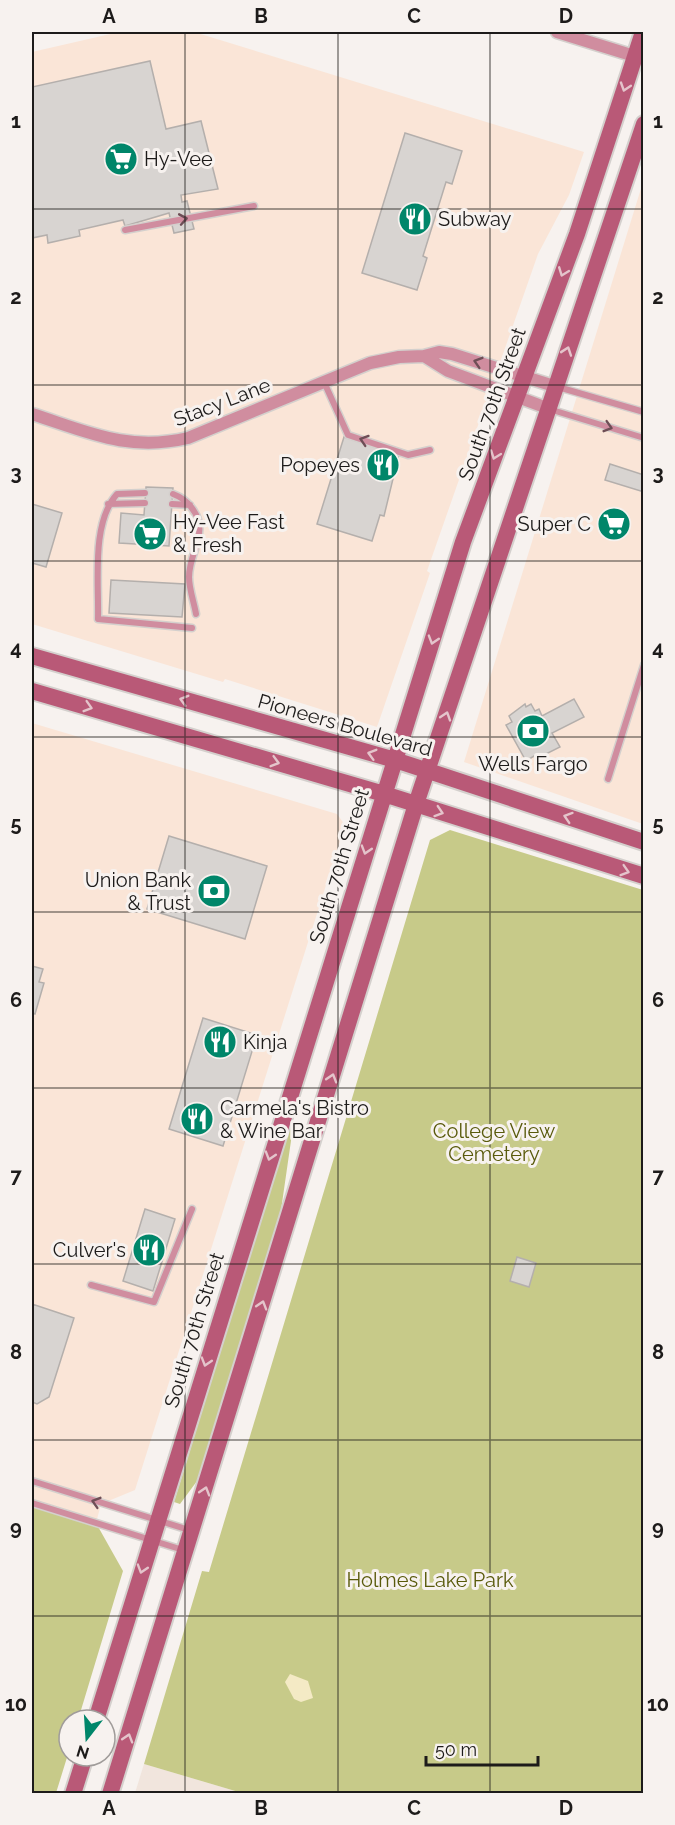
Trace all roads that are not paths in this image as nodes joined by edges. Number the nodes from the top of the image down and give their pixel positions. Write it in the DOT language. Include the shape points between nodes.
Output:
graph roads {
  1 [pos="557,32"];
  2 [pos="643,32"];
  3 [pos="639,58"];
  4 [pos="644,124"];
  5 [pos="254,206"];
  6 [pos="125,230"];
  7 [pos="424,356"];
  8 [pos="524,376"];
  9 [pos="324,382"];
  10 [pos="554,386"];
  11 [pos="516,397"];
  12 [pos="547,408"];
  13 [pos="644,412"];
  14 [pos="32,414"];
  15 [pos="644,438"];
  16 [pos="430,450"];
  17 [pos="146,493"];
  18 [pos="173,494"];
  19 [pos="145,502"];
  20 [pos="108,504"];
  21 [pos="172,504"];
  22 [pos="190,505"];
  23 [pos="196,614"];
  24 [pos="192,628"];
  25 [pos="32,657"];
  26 [pos="644,665"];
  27 [pos="32,691"];
  28 [pos="394,760"];
  29 [pos="427,771"];
  30 [pos="608,779"];
  31 [pos="384,794"];
  32 [pos="416,804"];
  33 [pos="644,842"];
  34 [pos="644,876"];
  35 [pos="192,1209"];
  36 [pos="91,1285"];
  37 [pos="32,1481"];
  38 [pos="32,1503"];
  39 [pos="156,1520"];
  40 [pos="192,1532"];
  41 [pos="151,1540"];
  42 [pos="186,1551"];
  43 [pos="100,1708"];
  44 [pos="81,1768"];
  45 [pos="73,1794"];
  46 [pos="110,1794"];
  1 -- 3 [label="street"];
  2 -- 3 [label="main road, South 70th Street"];
  3 -- 8 [label="main road, South 70th Street, one-way"];
  10 -- 4 [label="main road, one-way"];
  6 -- 5 [label="lane, one-way"];
  8 -- 7 [label="street, Stacy Lane, one-way" via="452,354"];
  7 -- 9 [label="street, Stacy Lane" via="370,363"];
  7 -- 11 [label="street" via="448,370"];
  8 -- 10 [label="street, Stacy Lane"];
  8 -- 11 [label="main road, South 70th Street"];
  9 -- 14 [label="street, Stacy Lane" via="188,438 166,443 126,443"];
  16 -- 9 [label="lane, one-way" via="408,455 348,435"];
  10 -- 12 [label="main road"];
  10 -- 13 [label="lane, Stacy Lane"];
  11 -- 12 [label="street"];
  11 -- 28 [label="main road, South 70th Street, one-way" via="463,542"];
  12 -- 15 [label="lane, one-way"];
  29 -- 12 [label="main road, one-way"];
  17 -- 20 [label="lane" via="117,495"];
  18 -- 22 [label="lane"];
  19 -- 20 [label="lane"];
  20 -- 24 [label="lane" via="100,521 98,619"];
  21 -- 22 [label="lane"];
  22 -- 23 [label="lane" via="201,528 189,577"];
  28 -- 25 [label="main road, Pioneers Boulevard, one-way"];
  26 -- 30 [label="lane"];
  27 -- 31 [label="main road, one-way"];
  28 -- 29 [label="main road, Pioneers Boulevard"];
  28 -- 31 [label="main road, South 70th Street"];
  29 -- 32 [label="main road"];
  33 -- 29 [label="main road, Pioneers Boulevard, one-way"];
  31 -- 32 [label="main road"];
  31 -- 39 [label="main road, South 70th Street, one-way"];
  32 -- 34 [label="main road, one-way"];
  40 -- 32 [label="main road, one-way"];
  35 -- 36 [label="lane" via="154,1302"];
  39 -- 37 [label="lane, one-way"];
  38 -- 41 [label="lane"];
  39 -- 40 [label="lane"];
  39 -- 41 [label="main road, South 70th Street"];
  40 -- 42 [label="main road"];
  41 -- 42 [label="lane"];
  41 -- 43 [label="main road, South 70th Street, one-way"];
  46 -- 42 [label="main road, one-way"];
  44 -- 45 [label="main road"];
}
